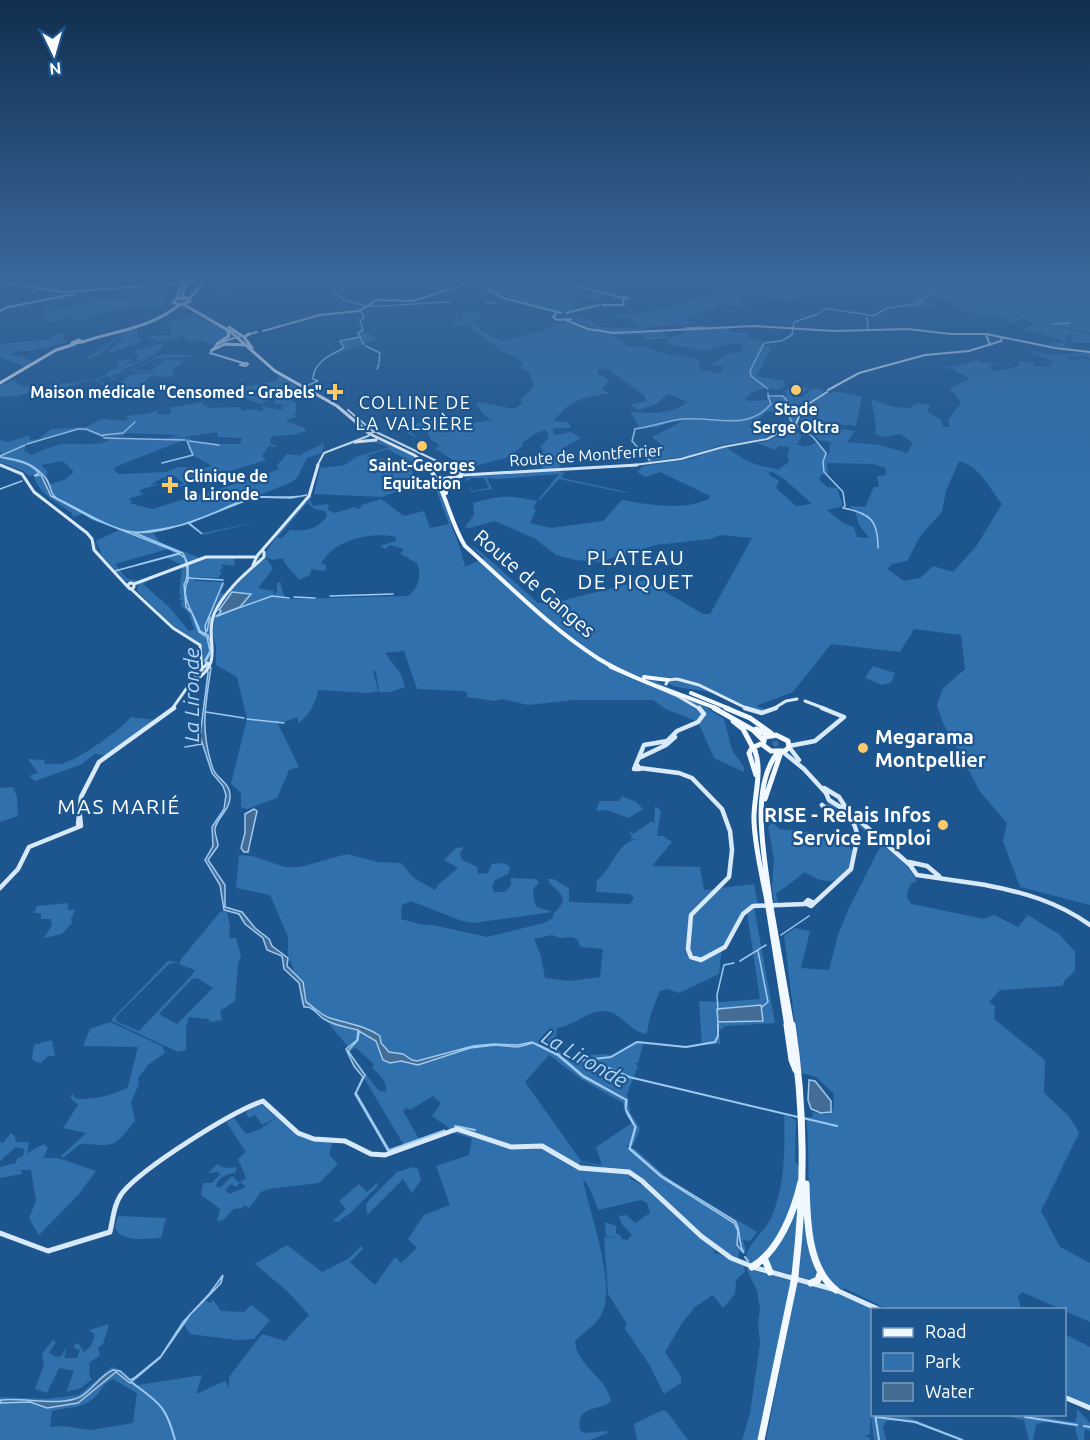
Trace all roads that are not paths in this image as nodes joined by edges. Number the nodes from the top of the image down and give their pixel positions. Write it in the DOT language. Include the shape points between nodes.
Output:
graph roads {
  1 [pos="67,346"];
  2 [pos="218,346"];
  3 [pos="218,346"];
  4 [pos="246,346"];
  5 [pos="248,346"];
  6 [pos="248,346"];
  7 [pos="250,346"];
  8 [pos="985,346"];
  9 [pos="1046,346"];
  10 [pos="252,350"];
  11 [pos="211,351"];
  12 [pos="1090,351"];
  13 [pos="241,363"];
  14 [pos="0,383"];
  15 [pos="341,407"];
  16 [pos="353,420"];
  17 [pos="376,432"];
  18 [pos="367,436"];
  19 [pos="373,439"];
  20 [pos="355,442"];
  21 [pos="420,458"];
  22 [pos="0,465"];
  23 [pos="463,475"];
  24 [pos="449,502"];
  25 [pos="260,556"];
  26 [pos="132,586"];
  27 [pos="590,652"];
  28 [pos="202,670"];
  29 [pos="642,677"];
  30 [pos="666,684"];
  31 [pos="698,699"];
  32 [pos="797,699"];
  33 [pos="805,701"];
  34 [pos="681,729"];
  35 [pos="770,734"];
  36 [pos="763,741"];
  37 [pos="662,742"];
  38 [pos="789,745"];
  39 [pos="664,747"];
  40 [pos="640,750"];
  41 [pos="646,753"];
  42 [pos="780,753"];
  43 [pos="639,759"];
  44 [pos="756,783"];
  45 [pos="831,799"];
  46 [pos="840,800"];
  47 [pos="853,815"];
  48 [pos="759,840"];
  49 [pos="898,855"];
  50 [pos="919,865"];
  51 [pos="914,870"];
  52 [pos="931,870"];
  53 [pos="929,876"];
  54 [pos="986,885"];
  55 [pos="0,888"];
  56 [pos="1090,926"];
  57 [pos="801,1098"];
  58 [pos="803,1128"];
  59 [pos="0,1233"];
  60 [pos="765,1257"];
  61 [pos="752,1267"];
  62 [pos="820,1271"];
  63 [pos="770,1272"];
  64 [pos="811,1283"];
  65 [pos="836,1290"];
  66 [pos="876,1308"];
  67 [pos="1066,1397"];
  68 [pos="1090,1408"];
  69 [pos="761,1440"];
  1 -- 14 [label="main road"];
  2 -- 11 [label="main road"];
  3 -- 11 [label="street"];
  4 -- 10 [label="main road"];
  5 -- 10 [label="main road, Route de Ganges"];
  6 -- 10 [label="main road, Route de Ganges"];
  7 -- 10 [label="main road"];
  8 -- 23 [label="street, Route de Montferrier" via="925,355 859,373 802,408 795,424 767,439 614,468"];
  9 -- 12 [label="street"];
  10 -- 15 [label="main road, Route de Ganges" via="285,376"];
  10 -- 16 [label="main road, Route de Ganges" via="282,376 337,406"];
  11 -- 13 [label="street"];
  15 -- 17 [label="street"];
  15 -- 24 [label="main road, Route de Ganges" via="375,435 429,463"];
  16 -- 18 [label="main road"];
  16 -- 21 [label="main road, Route de Ganges" via="376,438"];
  17 -- 18 [label="street, bridge"];
  17 -- 23 [label="street"];
  18 -- 19 [label="main road"];
  18 -- 20 [label="main road"];
  19 -- 20 [label="main road"];
  19 -- 21 [label="main road"];
  20 -- 25 [label="street" via="324,453 314,473 310,494"];
  21 -- 27 [label="main road, Route de Ganges" via="438,479 465,546"];
  22 -- 26 [label="street" via="22,474 32,490 87,533 94,550"];
  23 -- 24 [label="main road" via="443,480"];
  24 -- 29 [label="main road, Route de Ganges" via="460,536 471,550 584,646"];
  25 -- 26 [label="street" via="208,556"];
  25 -- 28 [label="street" via="215,612 210,629 214,650"];
  26 -- 28 [label="street" via="171,626 200,645"];
  27 -- 30 [label="street" via="615,671"];
  27 -- 31 [label="main road, Route de Ganges" via="621,671"];
  28 -- 55 [label="street" via="170,712 100,761 84,788 79,825 31,845 18,869"];
  29 -- 30 [label="main road"];
  29 -- 35 [label="main road, Route de Ganges" via="750,718"];
  30 -- 32 [label="street" via="693,684 758,712 771,712 789,698"];
  30 -- 34 [label="street" via="703,712 698,722"];
  31 -- 36 [label="main road, Route de Ganges" via="736,719"];
  31 -- 44 [label="main road" via="740,726 760,765"];
  33 -- 38 [label="street" via="844,717 815,741"];
  34 -- 37 [label="street"];
  34 -- 39 [label="street"];
  35 -- 36 [label="main road"];
  35 -- 38 [label="main road, Route de Ganges" via="779,735"];
  36 -- 42 [label="main road, Route de Ganges" via="768,750"];
  36 -- 44 [label="main road" via="749,753 756,767"];
  37 -- 39 [label="street"];
  37 -- 40 [label="street" via="646,744"];
  38 -- 42 [label="main road"];
  38 -- 45 [label="street"];
  39 -- 41 [label="street"];
  40 -- 41 [label="street"];
  40 -- 43 [label="street"];
  41 -- 43 [label="street"];
  42 -- 45 [label="street" via="799,763"];
  42 -- 48 [label="main road" via="765,797"];
  42 -- 48 [label="main road" via="774,756 769,768"];
  43 -- 45 [label="street" via="639,767 692,778 722,809 730,831 729,877 692,915 688,949 691,957 701,960 723,949 743,914 753,906 812,902 849,875 857,854 856,826 837,811 824,810 822,805"];
  44 -- 48 [label="main road" via="753,807"];
  45 -- 46 [label="street"];
  45 -- 46 [label="street" via="839,796"];
  45 -- 47 [label="street"];
  46 -- 47 [label="street"];
  47 -- 49 [label="street"];
  48 -- 57 [label="main road"];
  49 -- 50 [label="street"];
  49 -- 51 [label="street"];
  50 -- 51 [label="street"];
  50 -- 52 [label="street"];
  51 -- 53 [label="street" via="918,876"];
  52 -- 53 [label="street"];
  52 -- 54 [label="street" via="940,876"];
  53 -- 54 [label="street"];
  54 -- 56 [label="street" via="1023,893"];
  57 -- 58 [label="main road"];
  57 -- 62 [label="main road" via="806,1124 807,1210"];
  58 -- 60 [label="main road" via="796,1200"];
  58 -- 69 [label="main road" via="802,1206 794,1278"];
  59 -- 61 [label="street" via="51,1251 110,1232 118,1200 129,1186 202,1134 258,1101 267,1102 296,1132 314,1139 348,1141 377,1156 453,1129 511,1147 542,1146 580,1168 631,1173 707,1241"];
  60 -- 61 [label="main road"];
  60 -- 63 [label="main road"];
  61 -- 63 [label="street"];
  62 -- 64 [label="main road" via="819,1279"];
  62 -- 65 [label="main road"];
  63 -- 64 [label="street"];
  64 -- 65 [label="street"];
  65 -- 66 [label="street"];
  67 -- 68 [label="street"];
}
